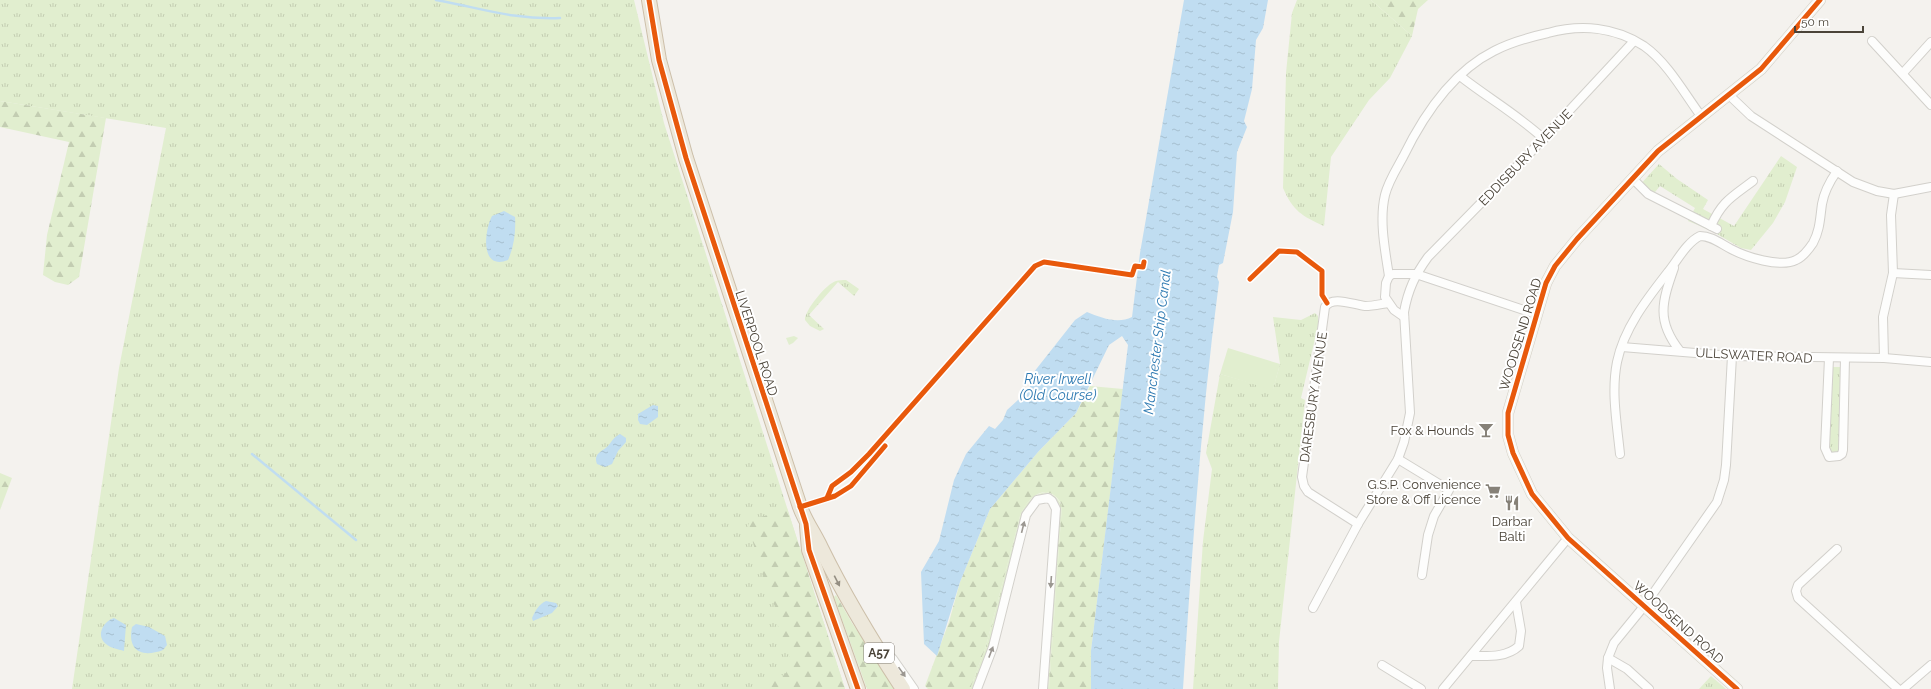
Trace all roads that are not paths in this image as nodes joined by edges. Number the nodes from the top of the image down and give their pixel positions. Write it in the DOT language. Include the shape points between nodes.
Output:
graph roads {
  1 [pos="649,0"];
  2 [pos="1818,2"];
  3 [pos="1634,41"];
  4 [pos="1872,41"];
  5 [pos="1931,42"];
  6 [pos="1903,73"];
  7 [pos="1460,76"];
  8 [pos="1729,95"];
  9 [pos="1931,105"];
  10 [pos="1702,116"];
  11 [pos="1544,139"];
  12 [pos="1836,171"];
  13 [pos="1632,179"];
  14 [pos="1753,181"];
  15 [pos="1931,187"];
  16 [pos="1738,192"];
  17 [pos="1894,194"];
  18 [pos="1744,200"];
  19 [pos="1677,260"];
  20 [pos="1893,273"];
  21 [pos="1416,274"];
  22 [pos="1931,275"];
  23 [pos="1389,276"];
  24 [pos="1388,303"];
  25 [pos="1536,314"];
  26 [pos="1404,317"];
  27 [pos="1622,347"];
  28 [pos="1680,351"];
  29 [pos="1732,356"];
  30 [pos="1828,358"];
  31 [pos="1845,358"];
  32 [pos="1884,358"];
  33 [pos="1931,362"];
  34 [pos="1620,454"];
  35 [pos="1398,459"];
  36 [pos="806,524"];
  37 [pos="1358,524"];
  38 [pos="1568,538"];
  39 [pos="1837,549"];
  40 [pos="1422,575"];
  41 [pos="1516,602"];
  42 [pos="1645,605"];
  43 [pos="1313,608"];
  44 [pos="868,637"];
  45 [pos="1470,656"];
  46 [pos="1608,658"];
  47 [pos="1382,665"];
  48 [pos="1931,665"];
  49 [pos="858,689"];
  50 [pos="903,689"];
  51 [pos="914,689"];
  52 [pos="977,689"];
  53 [pos="1043,689"];
  54 [pos="1421,689"];
  55 [pos="1443,689"];
  56 [pos="1610,689"];
  57 [pos="1649,689"];
  58 [pos="1737,689"];
  59 [pos="1898,689"];
  60 [pos="1903,689"];
  1 -- 36 [label="highway, LIVERPOOL ROAD / A57" via="659,60 686,158"];
  2 -- 8 [label="street, WOODSEND ROAD" via="1761,69"];
  3 -- 7 [label="street" via="1609,30 1586,27 1561,30 1525,39 1494,51"];
  3 -- 10 [label="street" via="1652,53 1663,65"];
  3 -- 11 [label="street, EDDISBURY AVENUE"];
  4 -- 6 [label="street"];
  5 -- 6 [label="street"];
  6 -- 9 [label="street"];
  7 -- 11 [label="street" via="1525,121"];
  7 -- 23 [label="street" via="1422,119 1385,194 1383,228"];
  8 -- 10 [label="street, WOODSEND ROAD"];
  8 -- 12 [label="street" via="1751,116"];
  10 -- 13 [label="street, WOODSEND ROAD" via="1658,151"];
  11 -- 21 [label="street, EDDISBURY AVENUE" via="1428,257"];
  12 -- 17 [label="street" via="1864,187"];
  12 -- 19 [label="street, ULLSWATER ROAD" via="1824,198 1819,231 1806,252 1794,262 1766,261 1700,236"];
  13 -- 16 [label="street" via="1648,194 1714,228 1719,209"];
  13 -- 25 [label="street, WOODSEND ROAD" via="1555,266 1546,283"];
  14 -- 16 [label="street"];
  15 -- 17 [label="street"];
  16 -- 18 [label="street"];
  17 -- 20 [label="street" via="1891,215"];
  19 -- 27 [label="street, ULLSWATER ROAD" via="1641,310"];
  19 -- 28 [label="street, ULLSWATER ROAD" via="1668,284 1663,316 1664,326"];
  20 -- 22 [label="street"];
  20 -- 32 [label="street" via="1883,318"];
  21 -- 23 [label="street"];
  21 -- 25 [label="street"];
  21 -- 26 [label="street, EDDISBURY AVENUE" via="1406,296"];
  23 -- 24 [label="street" via="1385,290"];
  24 -- 26 [label="street"];
  24 -- 37 [label="street, DARESBURY AVENUE" via="1365,306 1333,301 1325,306 1302,477 1308,492"];
  25 -- 38 [label="street, WOODSEND ROAD" via="1508,413 1508,436 1532,494"];
  26 -- 35 [label="street, EDDISBURY AVENUE" via="1410,413"];
  27 -- 28 [label="street, ULLSWATER ROAD"];
  27 -- 34 [label="street, ULLSWATER ROAD" via="1617,363 1615,405"];
  28 -- 29 [label="street, ULLSWATER ROAD"];
  29 -- 30 [label="street, ULLSWATER ROAD"];
  29 -- 42 [label="street" via="1724,480 1718,497"];
  30 -- 31 [label="street, ULLSWATER ROAD"];
  30 -- 31 [label="street, ULLSWATER ROAD" via="1825,448 1829,457 1834,457 1842,454 1843,450"];
  31 -- 32 [label="street, ULLSWATER ROAD"];
  32 -- 33 [label="street, ULLSWATER ROAD"];
  35 -- 37 [label="street, EDDISBURY AVENUE"];
  35 -- 40 [label="street" via="1449,490 1434,516 1428,535"];
  36 -- 44 [label="highway, LIVERPOOL ROAD / A57, one-way"];
  36 -- 49 [label="highway, LIVERPOOL ROAD / A57" via="809,550"];
  37 -- 43 [label="street, EDDISBURY AVENUE"];
  38 -- 41 [label="street"];
  38 -- 42 [label="street, WOODSEND ROAD"];
  39 -- 59 [label="street" via="1798,585 1798,598"];
  41 -- 45 [label="street"];
  41 -- 45 [label="street" via="1521,631 1519,646 1514,651 1504,654"];
  42 -- 46 [label="street" via="1614,643"];
  42 -- 58 [label="street, WOODSEND ROAD"];
  44 -- 50 [label="highway, LIVERPOOL ROAD / A57"];
  44 -- 51 [label="street, one-way" via="893,659"];
  45 -- 55 [label="street"];
  46 -- 56 [label="street"];
  46 -- 57 [label="street" via="1627,669"];
  47 -- 54 [label="street"];
  48 -- 60 [label="street"];
  52 -- 53 [label="street, one-way" via="993,647 1026,515 1042,498 1048,498 1056,509"];
}
